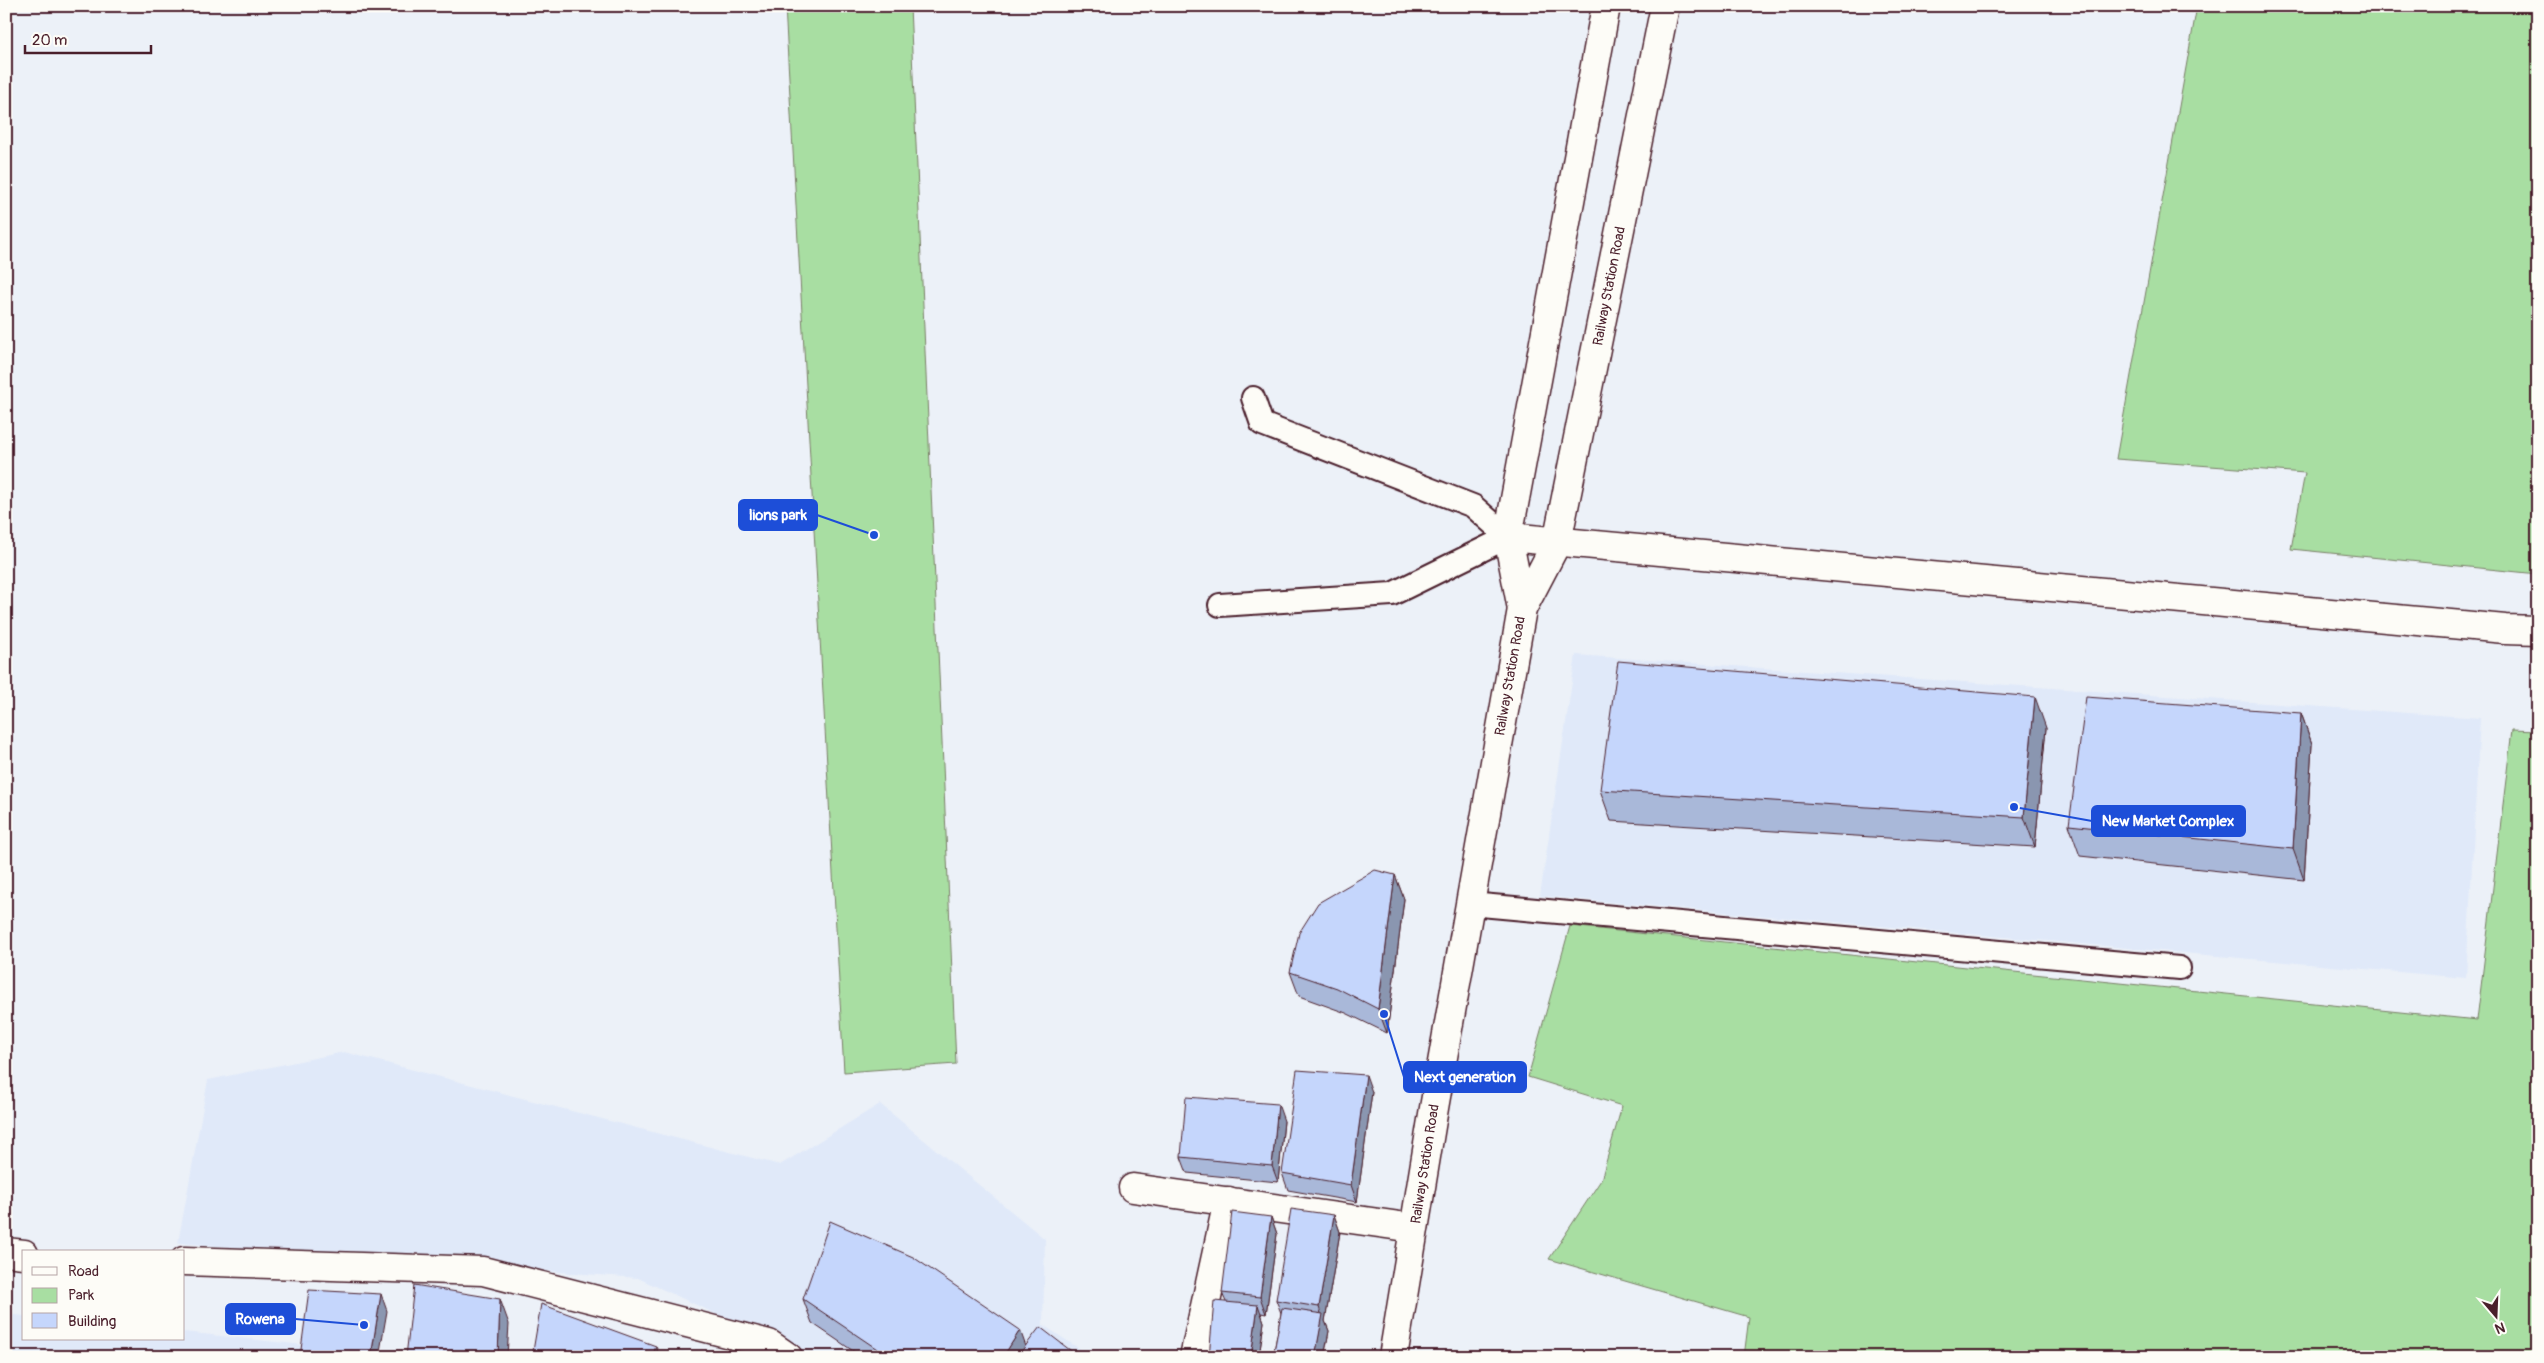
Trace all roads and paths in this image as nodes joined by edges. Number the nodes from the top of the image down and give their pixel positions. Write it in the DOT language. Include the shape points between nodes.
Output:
graph roads {
  1 [pos="1606,6"];
  2 [pos="1665,6"];
  3 [pos="1253,398"];
  4 [pos="1508,537"];
  5 [pos="1557,542"];
  6 [pos="1220,605"];
  7 [pos="1522,609"];
  8 [pos="2538,630"];
  9 [pos="1470,904"];
  10 [pos="2179,968"];
  11 [pos="1133,1188"];
  12 [pos="1228,1201"];
  13 [pos="1414,1228"];
  14 [pos="6,1252"];
  15 [pos="22,1254"];
  16 [pos="185,1261"];
  17 [pos="788,1357"];
  18 [pos="1194,1357"];
  19 [pos="1394,1357"];
  1 -- 4 [label="street"];
  2 -- 5 [label="street, Railway Station Road"];
  3 -- 4 [label="lane" via="1262,424 1474,506"];
  4 -- 5 [label="street"];
  4 -- 6 [label="lane" via="1392,594"];
  4 -- 7 [label="street"];
  5 -- 7 [label="street, Railway Station Road"];
  5 -- 8 [label="street"];
  7 -- 9 [label="street, Railway Station Road"];
  9 -- 10 [label="lane"];
  9 -- 13 [label="street, Railway Station Road"];
  11 -- 12 [label="street"];
  12 -- 13 [label="street"];
  12 -- 18 [label="street"];
  13 -- 19 [label="street, Railway Station Road"];
  14 -- 15 [label="street"];
  16 -- 17 [label="street" via="483,1271 769,1344"];
}
